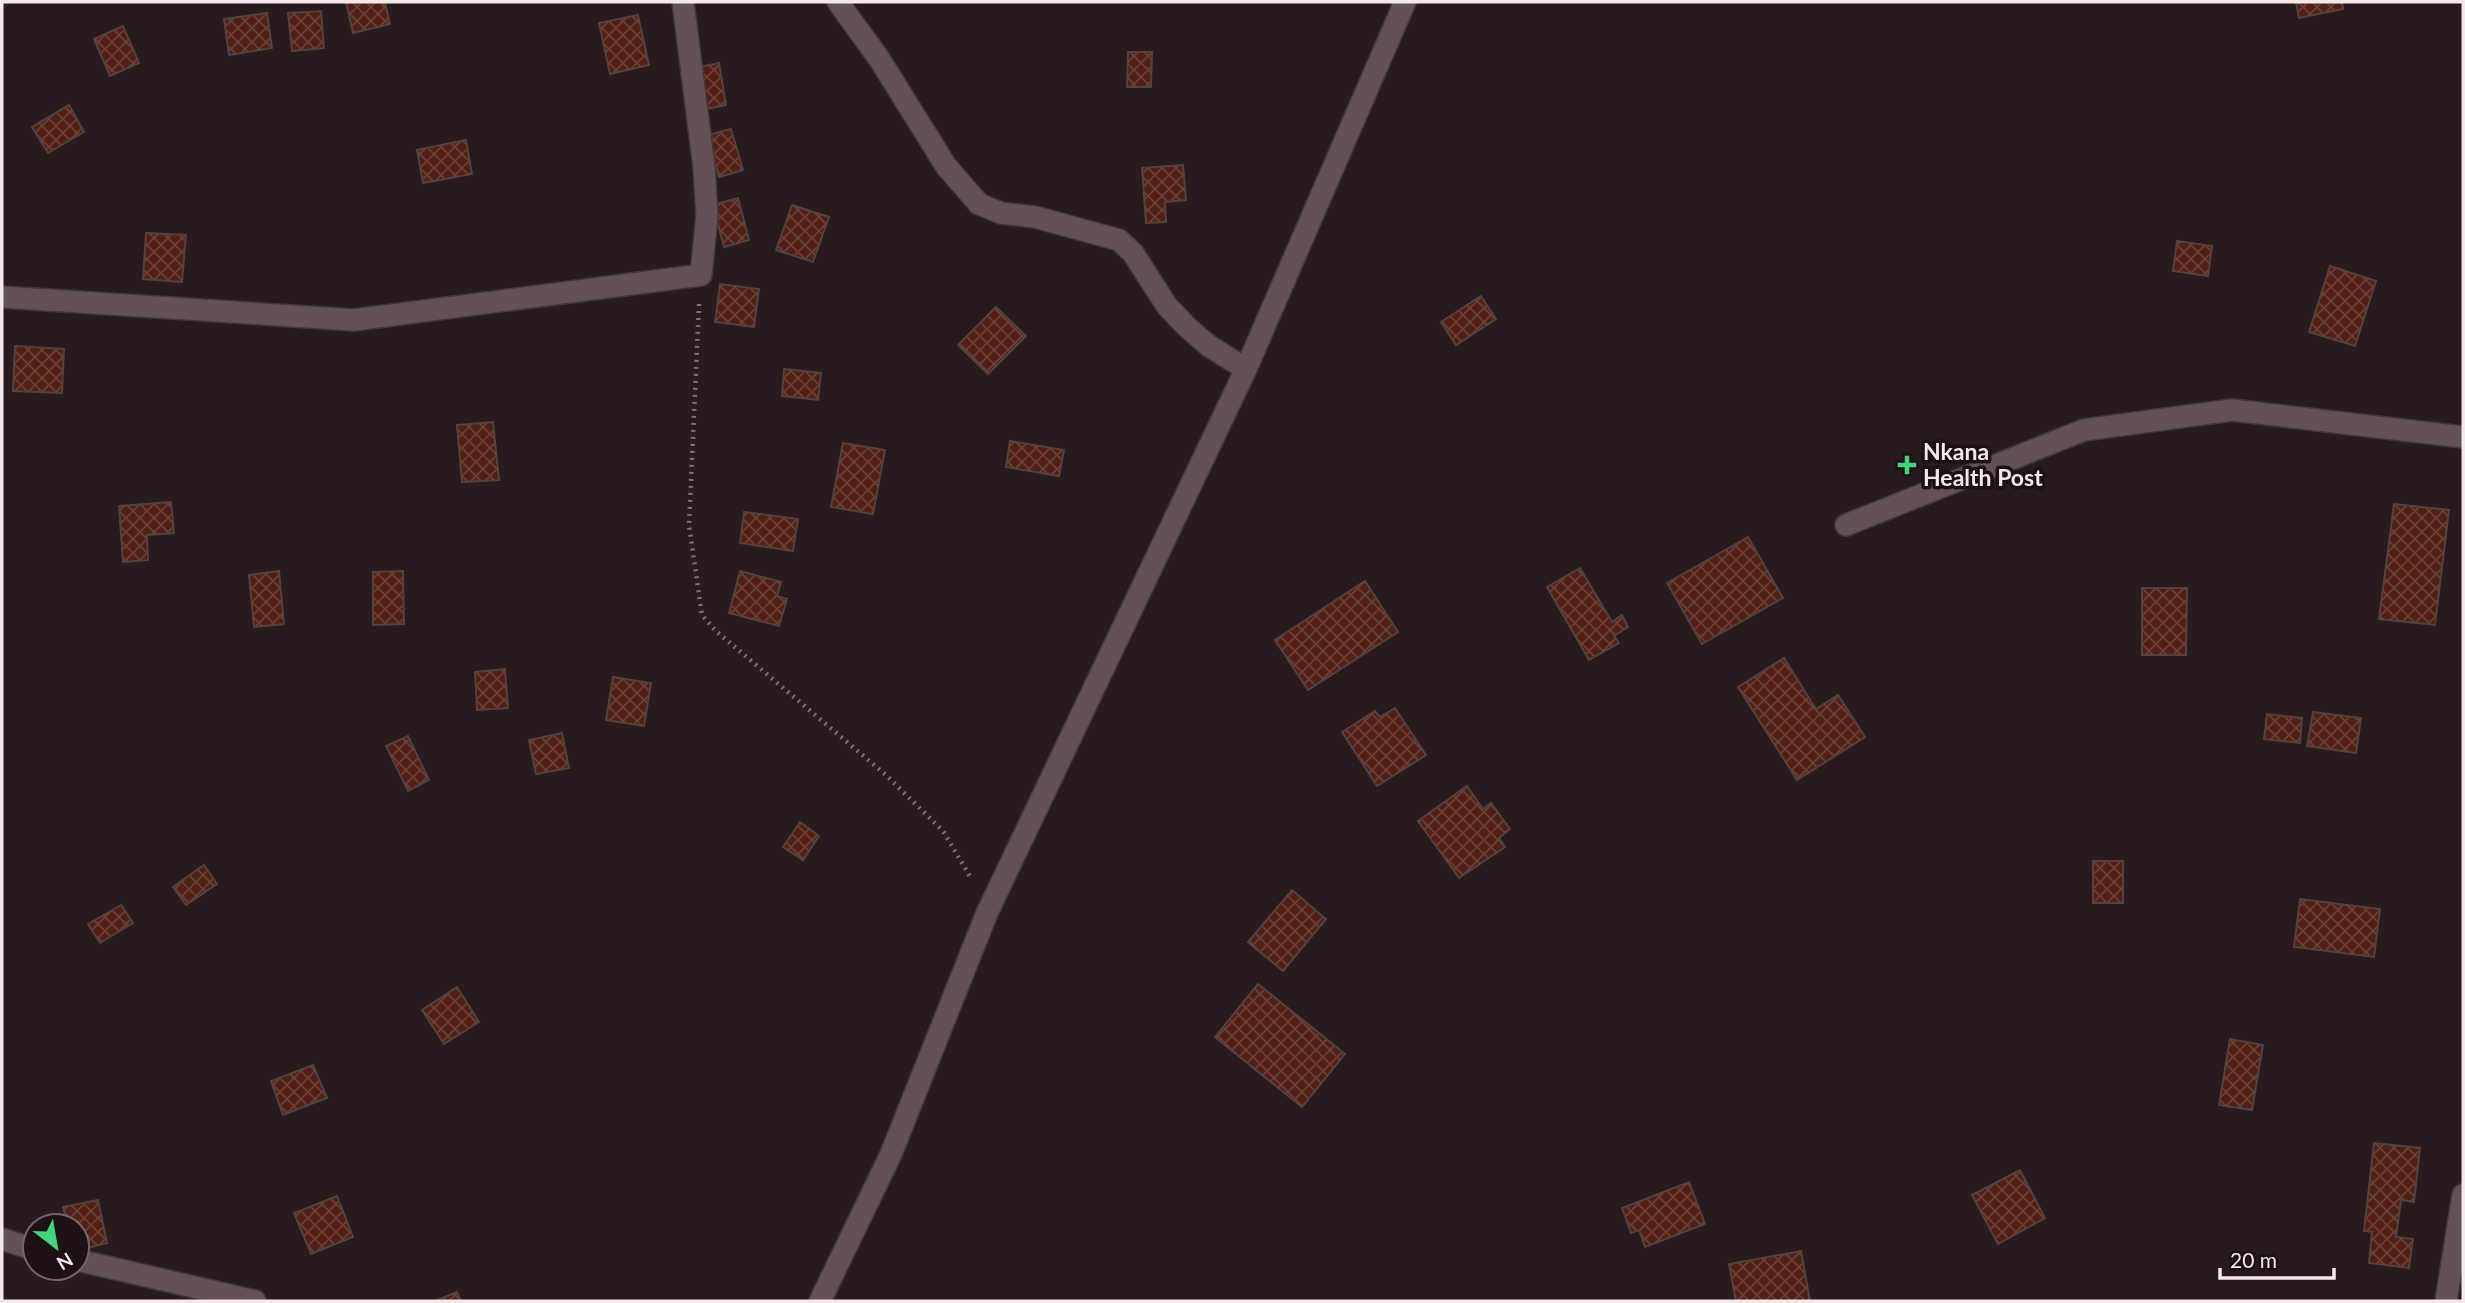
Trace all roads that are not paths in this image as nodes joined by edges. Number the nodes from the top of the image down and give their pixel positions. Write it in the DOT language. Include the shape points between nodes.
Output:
graph roads {
  1 [pos="683,2"];
  2 [pos="838,2"];
  3 [pos="1405,2"];
  4 [pos="2,297"];
  5 [pos="1246,369"];
  6 [pos="2463,437"];
  7 [pos="1846,525"];
  8 [pos="2463,1195"];
  9 [pos="2,1239"];
  10 [pos="21,1245"];
  11 [pos="91,1264"];
  12 [pos="255,1301"];
  13 [pos="820,1301"];
  14 [pos="2446,1301"];
  1 -- 4 [label="street" via="704,179 701,275 354,320"];
  2 -- 5 [label="street" via="946,166 979,204 1119,240 1187,327"];
  3 -- 5 [label="street"];
  5 -- 13 [label="street" via="987,913 891,1154"];
  6 -- 7 [label="street" via="2231,410 2098,428"];
  8 -- 14 [label="street"];
  9 -- 10 [label="street"];
  11 -- 12 [label="street"];
}
